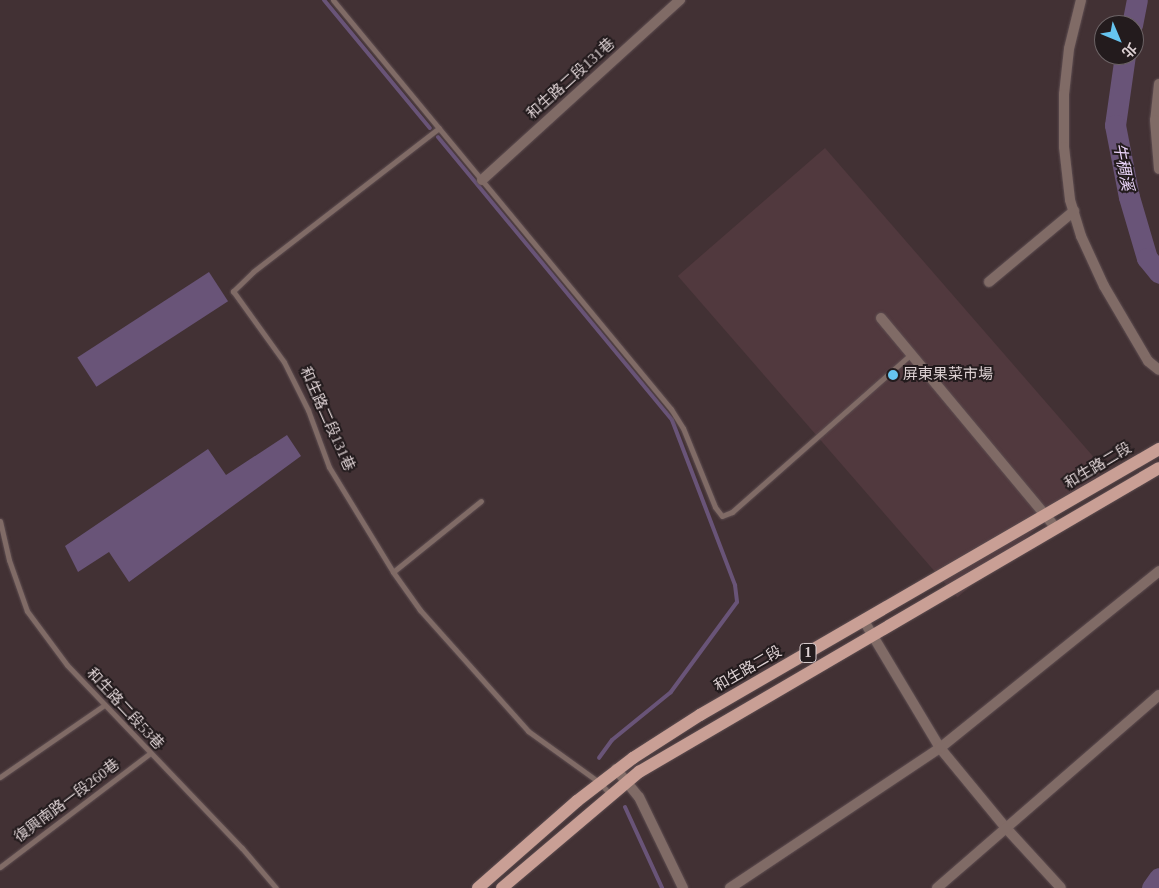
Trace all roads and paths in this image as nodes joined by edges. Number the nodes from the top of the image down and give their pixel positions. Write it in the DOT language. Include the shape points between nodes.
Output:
graph roads {
  1 [pos="334,0"];
  2 [pos="680,0"];
  3 [pos="1081,0"];
  4 [pos="1159,84"];
  5 [pos="439,128"];
  6 [pos="1158,155"];
  7 [pos="1159,169"];
  8 [pos="482,180"];
  9 [pos="1074,211"];
  10 [pos="989,282"];
  11 [pos="881,318"];
  12 [pos="911,354"];
  13 [pos="1159,370"];
  14 [pos="1159,449"];
  15 [pos="1159,468"];
  16 [pos="481,501"];
  17 [pos="1046,516"];
  18 [pos="0,521"];
  19 [pos="1056,528"];
  20 [pos="1159,570"];
  21 [pos="393,572"];
  22 [pos="864,621"];
  23 [pos="872,634"];
  24 [pos="1159,695"];
  25 [pos="103,706"];
  26 [pos="940,748"];
  27 [pos="150,754"];
  28 [pos="616,769"];
  29 [pos="0,777"];
  30 [pos="624,782"];
  31 [pos="600,783"];
  32 [pos="610,794"];
  33 [pos="1006,828"];
  34 [pos="0,867"];
  35 [pos="276,888"];
  36 [pos="478,888"];
  37 [pos="502,888"];
  38 [pos="683,888"];
  39 [pos="730,888"];
  40 [pos="937,888"];
  41 [pos="1061,888"];
  1 -- 5 [label="lane"];
  2 -- 8 [label="street, 和生路二段131巷"];
  3 -- 9 [label="street" via="1069,49 1064,94 1064,147"];
  4 -- 6 [label="street" via="1155,120"];
  5 -- 8 [label="lane"];
  5 -- 21 [label="lane, 和生路二段131巷" via="233,291 284,362 308,410 329,467"];
  6 -- 7 [label="street"];
  8 -- 12 [label="lane" via="671,409 683,428 715,507 722,516 732,512"];
  9 -- 10 [label="street"];
  9 -- 13 [label="street" via="1104,286 1148,360"];
  11 -- 12 [label="street"];
  12 -- 17 [label="street"];
  14 -- 17 [label="main road, 和生路二段 / 1"];
  15 -- 19 [label="main road, 1"];
  16 -- 21 [label="lane"];
  17 -- 19 [label="street"];
  17 -- 22 [label="main road, 和生路二段 / 1"];
  18 -- 25 [label="lane, 和生路二段53巷" via="9,560 27,611"];
  19 -- 23 [label="main road, 1"];
  20 -- 26 [label="street"];
  21 -- 31 [label="lane, 和生路二段131巷" via="420,610 528,731"];
  22 -- 23 [label="street"];
  22 -- 28 [label="main road, 和生路二段 / 1" via="700,715"];
  23 -- 26 [label="street"];
  23 -- 30 [label="main road, 1"];
  24 -- 33 [label="street"];
  25 -- 27 [label="lane, 和生路二段53巷"];
  25 -- 29 [label="lane"];
  26 -- 33 [label="street"];
  26 -- 39 [label="street"];
  27 -- 34 [label="lane, 復興南路一段260巷"];
  27 -- 35 [label="lane, 和生路二段53巷" via="242,848"];
  28 -- 30 [label="street"];
  28 -- 31 [label="main road, 和生路二段 / 1"];
  30 -- 32 [label="main road, 1"];
  30 -- 38 [label="street" via="639,797"];
  31 -- 32 [label="lane, 和生路二段131巷"];
  31 -- 36 [label="main road, 和生路二段 / 1"];
  32 -- 37 [label="main road, 1"];
  33 -- 40 [label="street"];
  33 -- 41 [label="street"];
}
